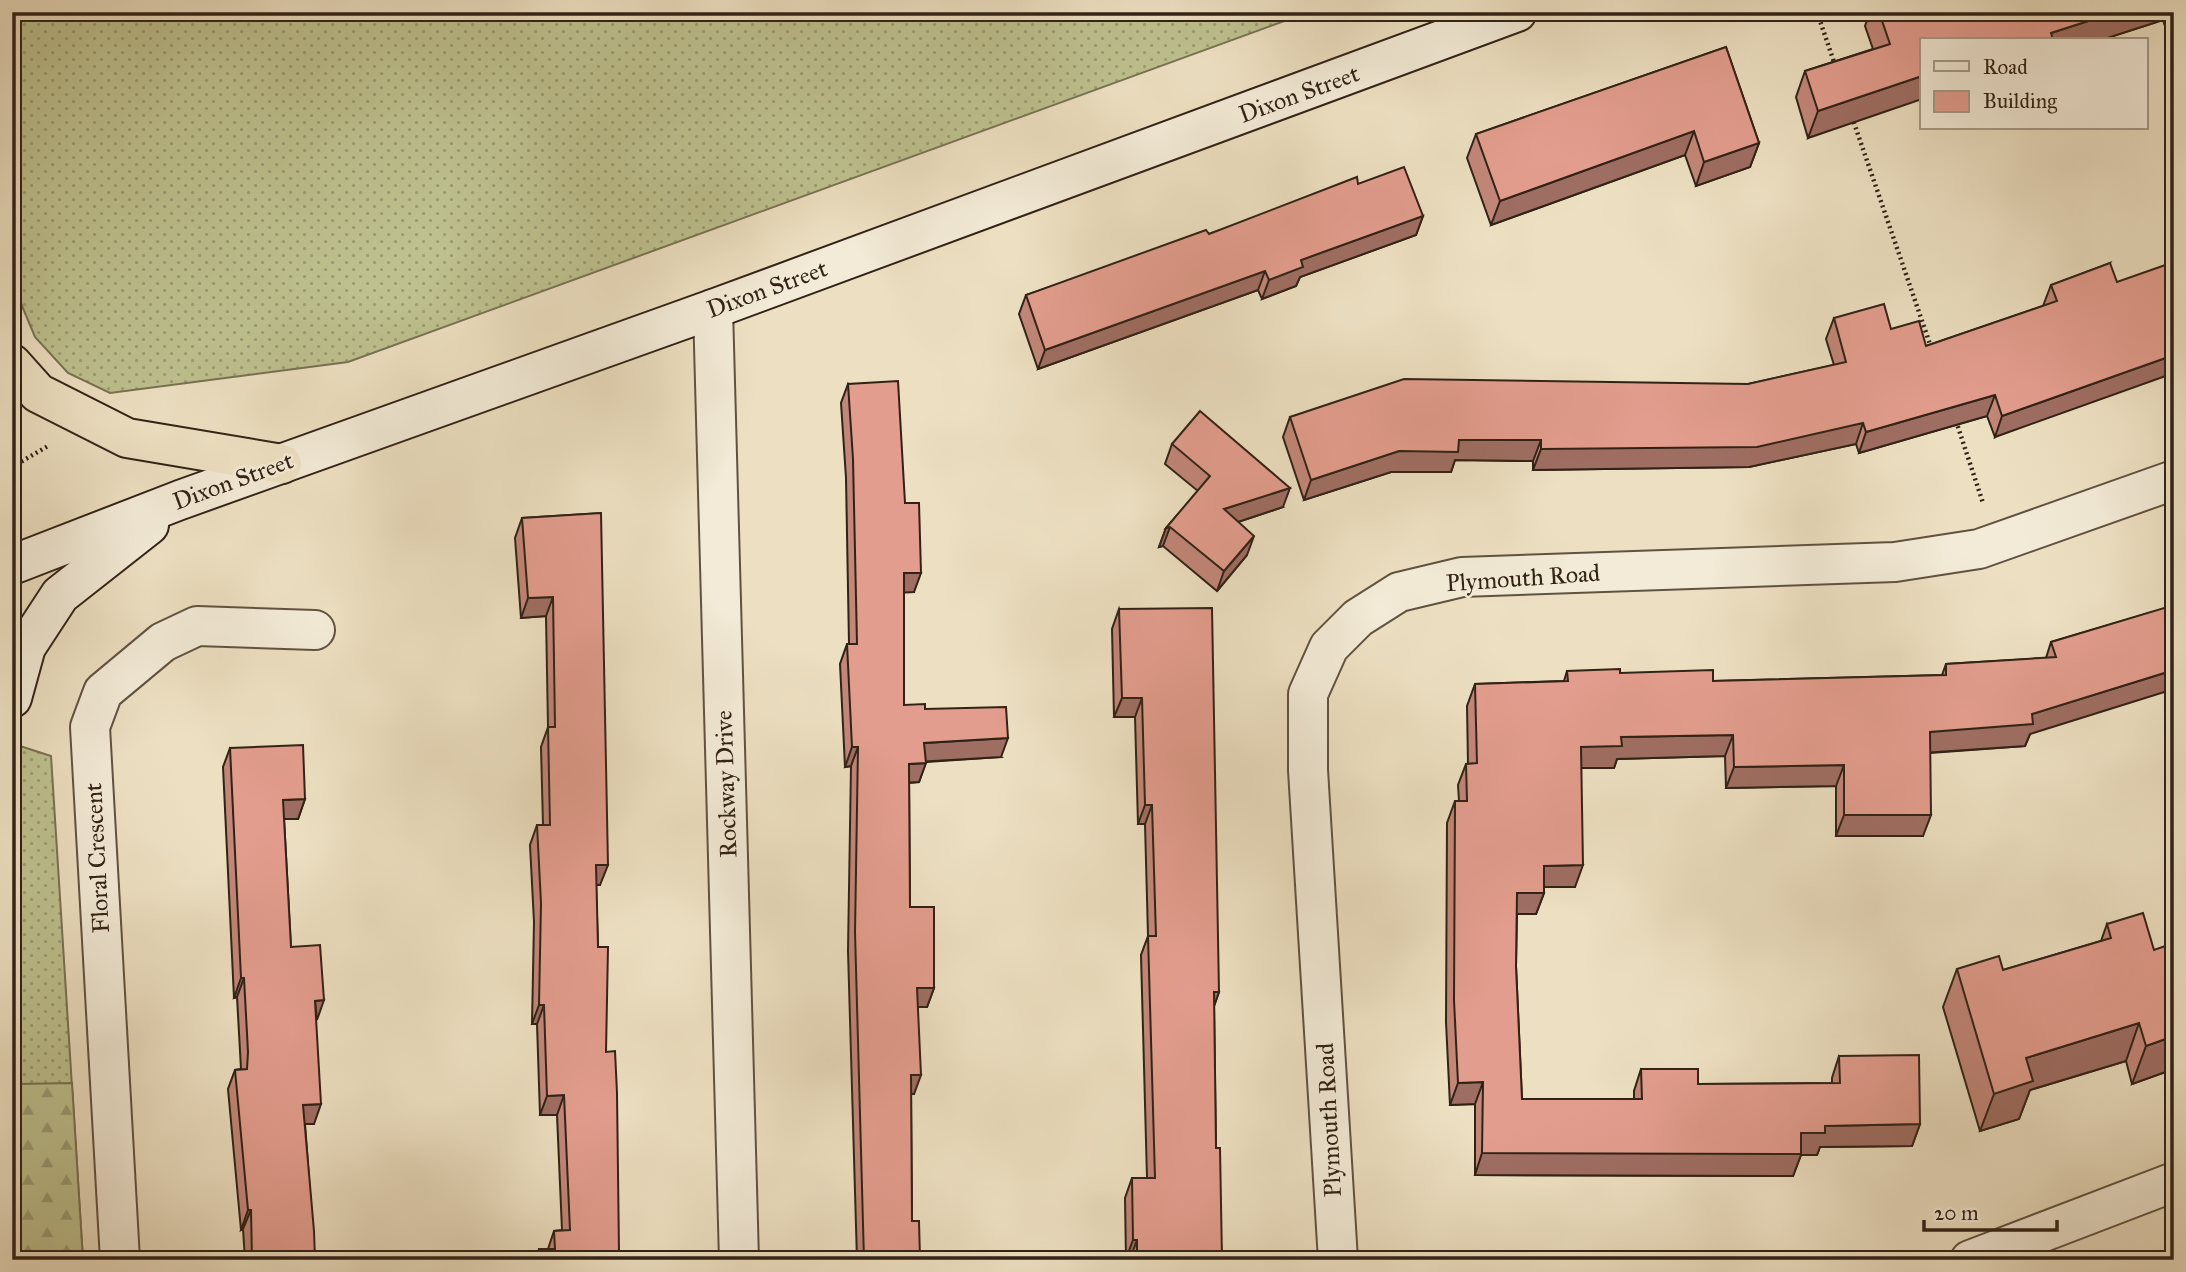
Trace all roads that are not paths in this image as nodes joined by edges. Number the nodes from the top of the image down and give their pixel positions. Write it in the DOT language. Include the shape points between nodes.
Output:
graph roads {
  1 [pos="1519,13"];
  2 [pos="713,309"];
  3 [pos="12,365"];
  4 [pos="282,464"];
  5 [pos="2174,480"];
  6 [pos="180,500"];
  7 [pos="12,565"];
  8 [pos="315,630"];
  9 [pos="12,698"];
  10 [pos="2174,1182"];
  11 [pos="120,1260"];
  12 [pos="739,1260"];
  13 [pos="1338,1260"];
  14 [pos="1970,1260"];
  1 -- 2 [label="street, Dixon Street"];
  2 -- 4 [label="street, Dixon Street"];
  2 -- 12 [label="street, Rockway Drive"];
  3 -- 4 [label="highway" via="38,393 127,438"];
  4 -- 6 [label="street, Dixon Street"];
  5 -- 13 [label="street, Plymouth Road" via="1979,549 1895,562 1462,577 1399,592 1358,618 1329,647 1308,694 1309,783"];
  6 -- 7 [label="street, Dixon Street"];
  6 -- 9 [label="street" via="60,596 26,647"];
  8 -- 11 [label="street, Floral Crescent" via="197,626 163,642 103,692 90,727"];
  10 -- 14 [label="street"];
}
